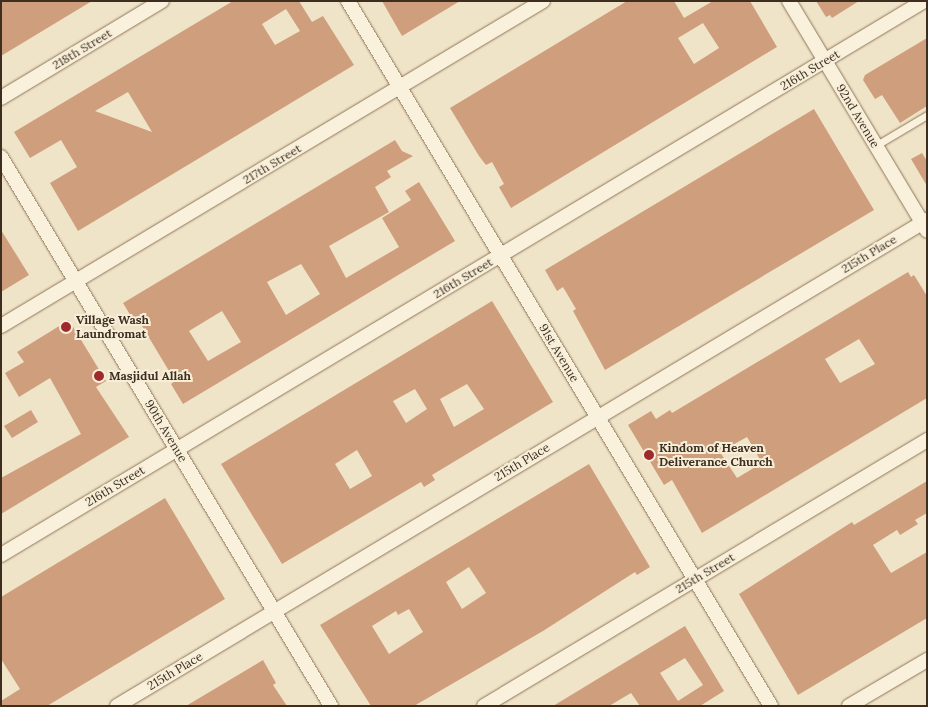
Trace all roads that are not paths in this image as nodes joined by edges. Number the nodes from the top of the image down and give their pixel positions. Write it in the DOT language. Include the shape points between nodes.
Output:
graph roads {
  1 [pos="162,1"];
  2 [pos="348,1"];
  3 [pos="543,1"];
  4 [pos="789,1"];
  5 [pos="924,1"];
  6 [pos="825,61"];
  7 [pos="400,87"];
  8 [pos="1,98"];
  9 [pos="927,115"];
  10 [pos="875,146"];
  11 [pos="1,157"];
  12 [pos="925,225"];
  13 [pos="501,255"];
  14 [pos="75,282"];
  15 [pos="1,326"];
  16 [pos="597,416"];
  17 [pos="927,440"];
  18 [pos="177,450"];
  19 [pos="1,555"];
  20 [pos="695,579"];
  21 [pos="274,612"];
  22 [pos="927,660"];
  23 [pos="117,706"];
  24 [pos="331,706"];
  25 [pos="484,706"];
  26 [pos="771,706"];
  27 [pos="848,706"];
  1 -- 8 [label="street, 218th Street"];
  2 -- 7 [label="street, 91st Avenue"];
  3 -- 7 [label="street, 217th Street"];
  4 -- 6 [label="street, 92nd Avenue"];
  5 -- 6 [label="street, 216th Street"];
  6 -- 10 [label="street, 92nd Avenue"];
  6 -- 13 [label="street, 216th Street"];
  7 -- 13 [label="street, 91st Avenue"];
  7 -- 14 [label="street, 217th Street"];
  9 -- 10 [label="lane"];
  10 -- 12 [label="street, 92nd Avenue"];
  11 -- 14 [label="street, 90th Avenue"];
  12 -- 16 [label="street, 215th Place"];
  13 -- 16 [label="street, 91st Avenue"];
  13 -- 18 [label="street, 216th Street"];
  14 -- 15 [label="street, 217th Street"];
  14 -- 18 [label="street, 90th Avenue"];
  16 -- 20 [label="street, 91st Avenue"];
  16 -- 21 [label="street, 215th Place"];
  17 -- 20 [label="street, 215th Street"];
  18 -- 19 [label="street, 216th Street"];
  18 -- 21 [label="street, 90th Avenue"];
  20 -- 25 [label="street, 215th Street"];
  20 -- 26 [label="street, 91st Avenue"];
  21 -- 23 [label="street, 215th Place"];
  21 -- 24 [label="street, 90th Avenue"];
  22 -- 27 [label="street"];
}
